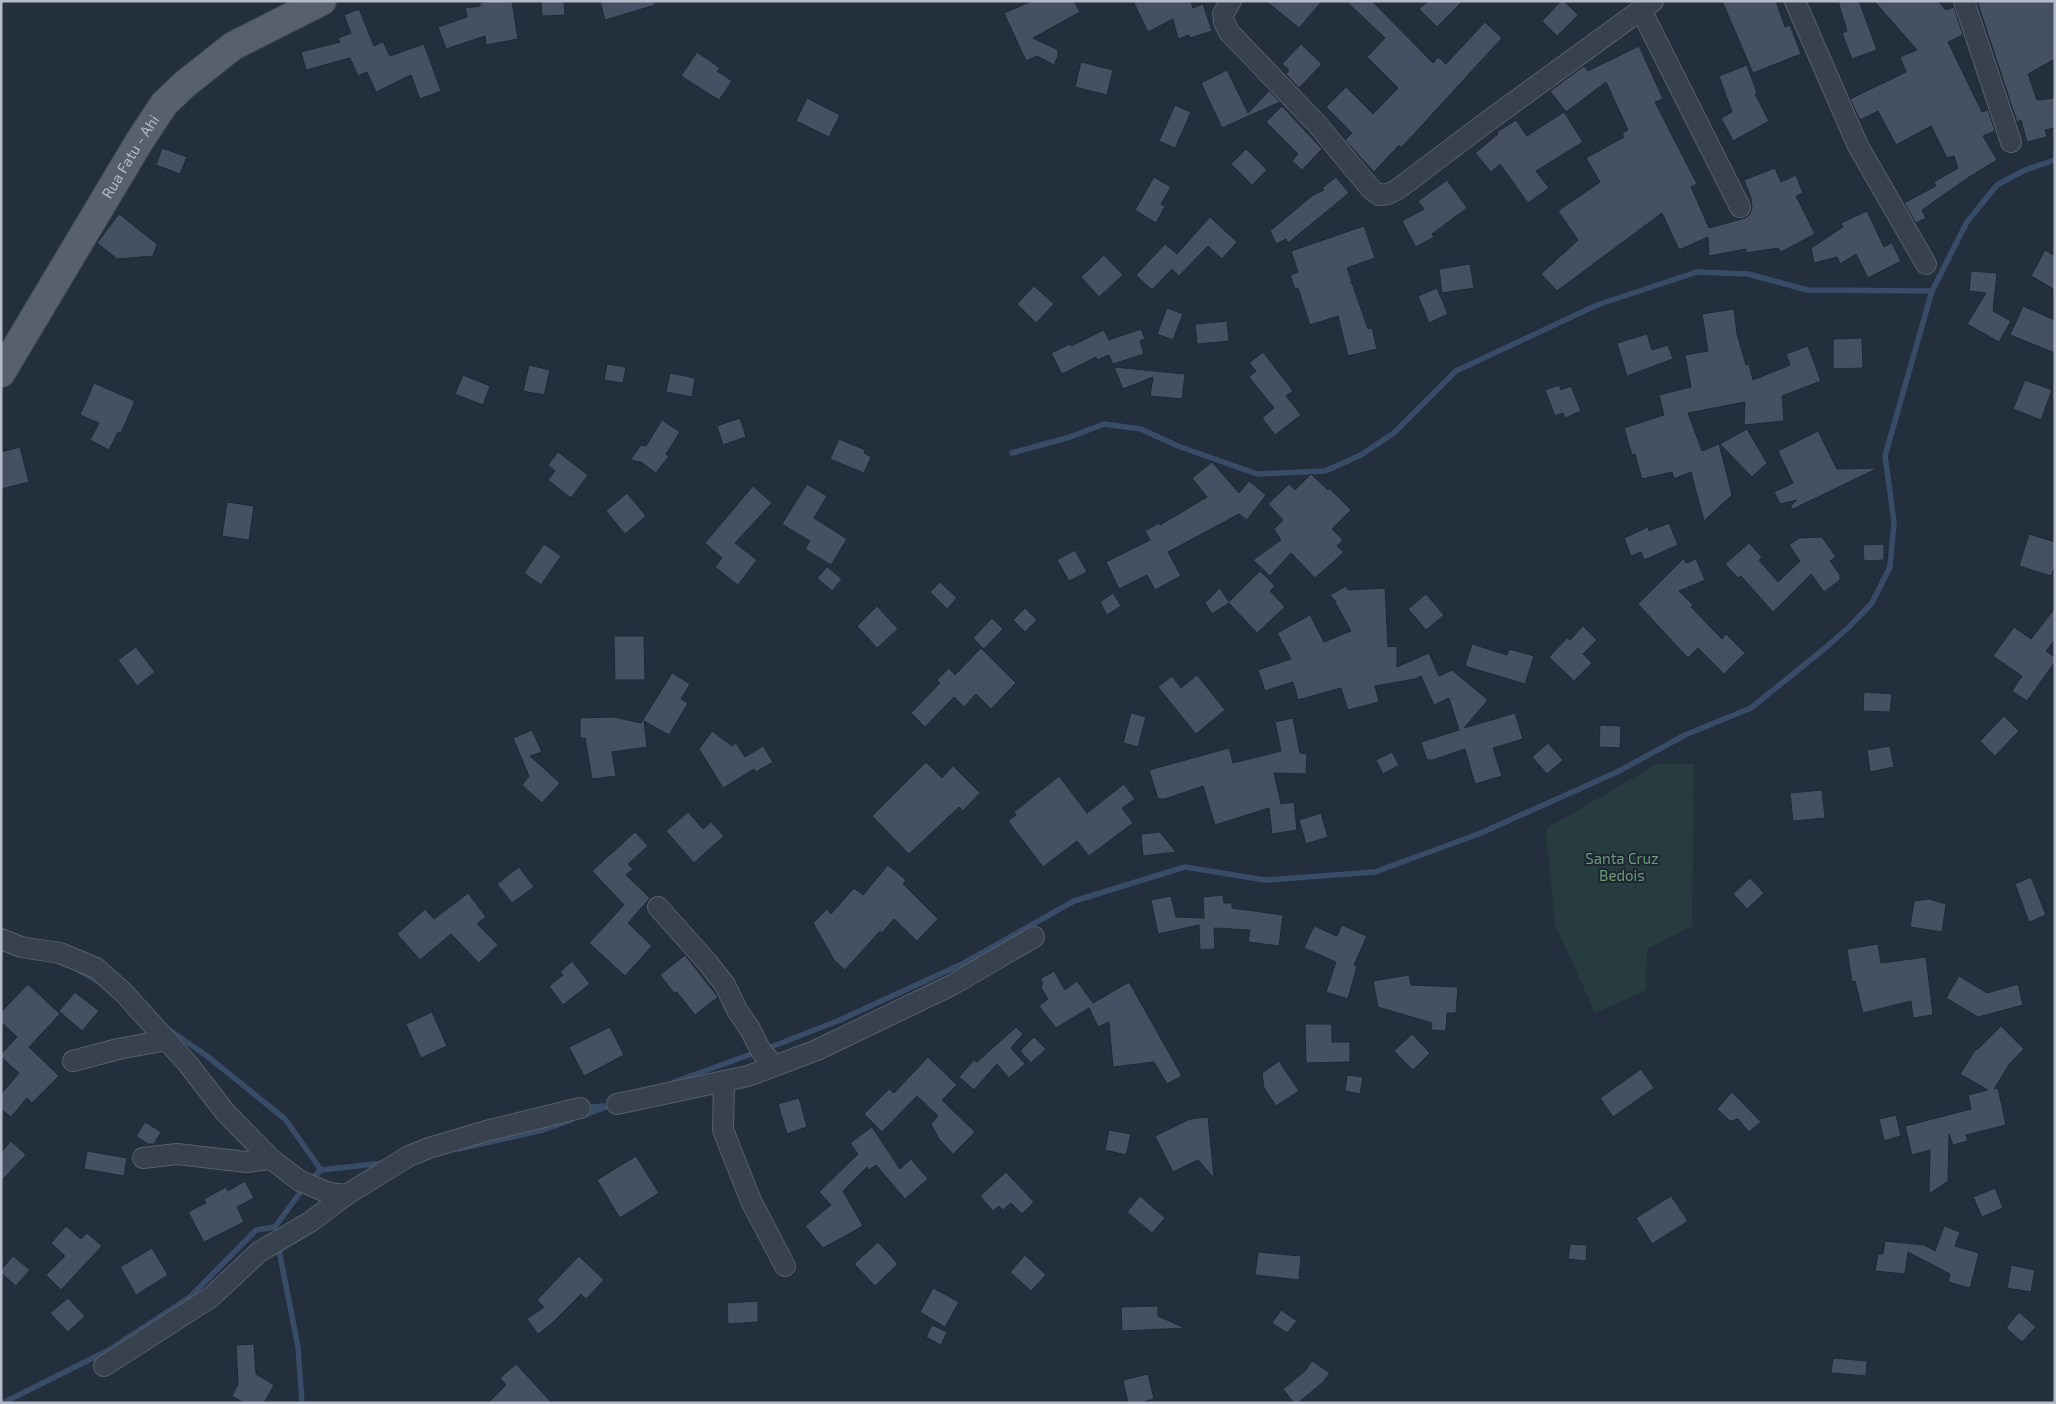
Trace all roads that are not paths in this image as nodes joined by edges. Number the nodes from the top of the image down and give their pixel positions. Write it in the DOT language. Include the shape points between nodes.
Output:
graph roads {
  1 [pos="322,1"];
  2 [pos="1231,1"];
  3 [pos="1795,1"];
  4 [pos="1964,1"];
  5 [pos="1647,6"];
  6 [pos="2011,142"];
  7 [pos="1740,207"];
  8 [pos="1926,264"];
  9 [pos="1,373"];
  10 [pos="658,907"];
  11 [pos="1034,936"];
  12 [pos="1,939"];
  13 [pos="167,1040"];
  14 [pos="73,1061"];
  15 [pos="775,1066"];
  16 [pos="724,1081"];
  17 [pos="618,1104"];
  18 [pos="580,1108"];
  19 [pos="143,1158"];
  20 [pos="271,1159"];
  21 [pos="346,1195"];
  22 [pos="785,1266"];
  23 [pos="104,1366"];
  1 -- 9 [label="main road, Rua Fatu - Ahi" via="233,46 164,104"];
  2 -- 5 [label="street" via="1223,14 1229,32 1317,124 1378,195 1388,194 1417,176"];
  3 -- 8 [label="street" via="1858,146"];
  4 -- 6 [label="street"];
  5 -- 7 [label="street"];
  10 -- 15 [label="street" via="724,985 761,1051"];
  11 -- 15 [label="street" via="952,985 832,1043"];
  12 -- 13 [label="street" via="21,947 47,949 96,968"];
  13 -- 14 [label="street" via="118,1048"];
  13 -- 20 [label="street" via="225,1112"];
  15 -- 16 [label="street"];
  16 -- 17 [label="street"];
  16 -- 22 [label="street" via="723,1130 751,1201"];
  18 -- 21 [label="street" via="429,1148 409,1156"];
  19 -- 20 [label="street" via="177,1154 246,1162"];
  20 -- 21 [label="street" via="300,1181 329,1193"];
  21 -- 23 [label="street" via="310,1222 259,1252 211,1297"];
}
